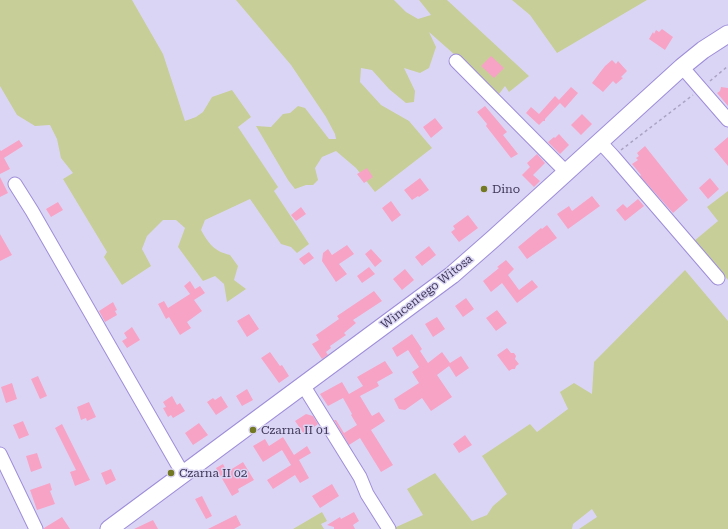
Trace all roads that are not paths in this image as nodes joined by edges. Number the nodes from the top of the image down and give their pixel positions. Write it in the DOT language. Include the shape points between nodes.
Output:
graph roads {
  1 [pos="728,34"];
  2 [pos="456,62"];
  3 [pos="682,67"];
  4 [pos="728,120"];
  5 [pos="600,142"];
  6 [pos="566,172"];
  7 [pos="15,184"];
  8 [pos="718,278"];
  9 [pos="303,385"];
  10 [pos="0,454"];
  11 [pos="183,474"];
  12 [pos="36,529"];
  13 [pos="109,529"];
  14 [pos="389,529"];
  1 -- 3 [label="main road, Wincentego Witosa"];
  2 -- 6 [label="street"];
  3 -- 4 [label="street"];
  3 -- 5 [label="main road, Wincentego Witosa"];
  5 -- 6 [label="main road, Wincentego Witosa"];
  5 -- 8 [label="street"];
  6 -- 9 [label="main road, Wincentego Witosa" via="452,275"];
  7 -- 11 [label="street"];
  9 -- 11 [label="main road, Wincentego Witosa"];
  9 -- 14 [label="street"];
  10 -- 12 [label="street"];
  11 -- 13 [label="main road, Wincentego Witosa"];
}
